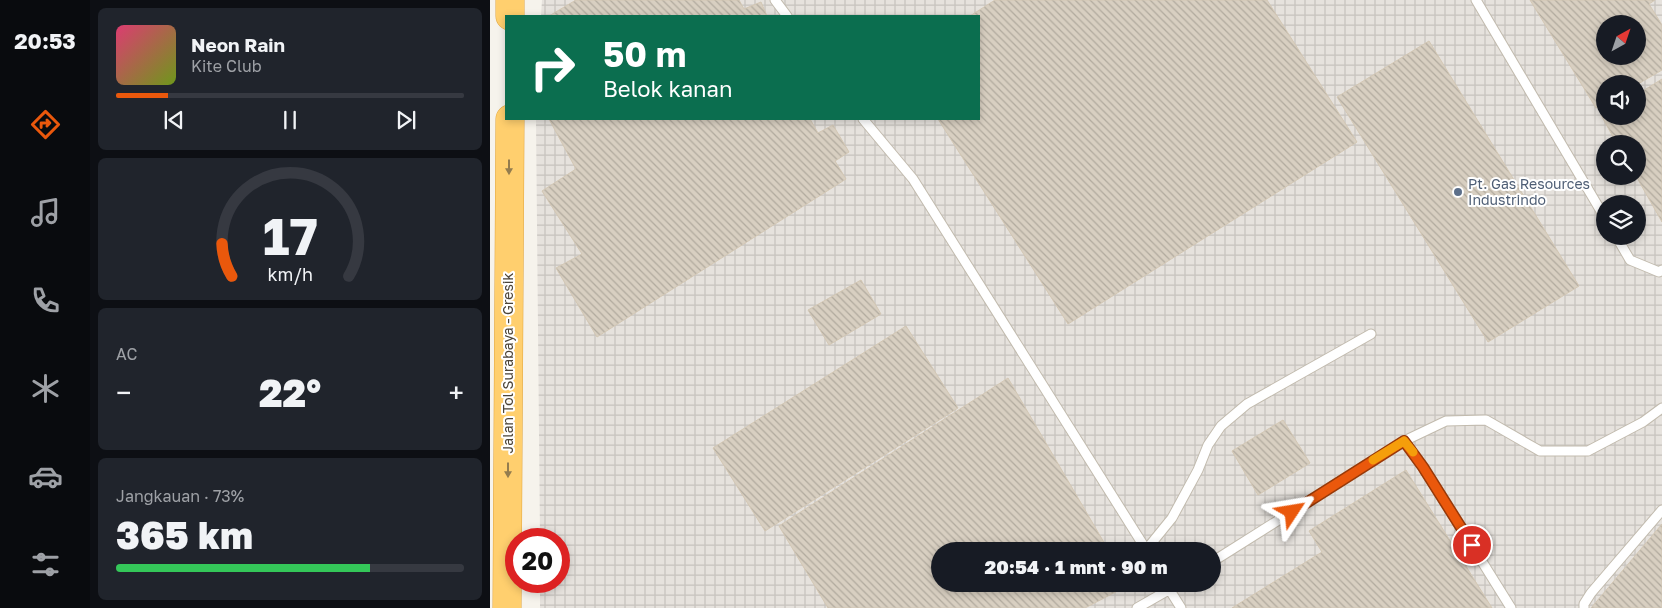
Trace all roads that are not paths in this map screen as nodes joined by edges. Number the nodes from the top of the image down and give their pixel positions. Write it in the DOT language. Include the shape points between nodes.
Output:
graph roads {
  1 [pos="510,0"];
  2 [pos="775,0"];
  3 [pos="1476,0"];
  4 [pos="510,15"];
  5 [pos="786,15"];
  6 [pos="510,120"];
  7 [pos="864,120"];
  8 [pos="1596,203"];
  9 [pos="1621,245"];
  10 [pos="1662,270"];
  11 [pos="1371,334"];
  12 [pos="1662,408"];
  13 [pos="1404,441"];
  14 [pos="1662,510"];
  15 [pos="1141,542"];
  16 [pos="1152,542"];
  17 [pos="1221,556"];
  18 [pos="1161,592"];
  19 [pos="1171,592"];
  20 [pos="507,608"];
  21 [pos="1137,608"];
  22 [pos="1181,608"];
  23 [pos="1511,608"];
  24 [pos="1584,608"];
  1 -- 4 [label="highway"];
  2 -- 5 [label="lane"];
  3 -- 8 [label="lane"];
  6 -- 20 [label="highway, Jalan Tol Surabaya - Gresik, one-way"];
  7 -- 15 [label="lane" via="913,179"];
  9 -- 10 [label="lane" via="1630,260 1659,272"];
  11 -- 16 [label="lane" via="1247,404 1221,426 1208,445 1172,518"];
  12 -- 13 [label="lane" via="1643,422 1588,451 1540,451 1486,420 1446,421"];
  13 -- 17 [label="lane"];
  13 -- 23 [label="lane"];
  14 -- 24 [label="lane" via="1591,592"];
  18 -- 21 [label="lane"];
  19 -- 22 [label="lane"];
}
